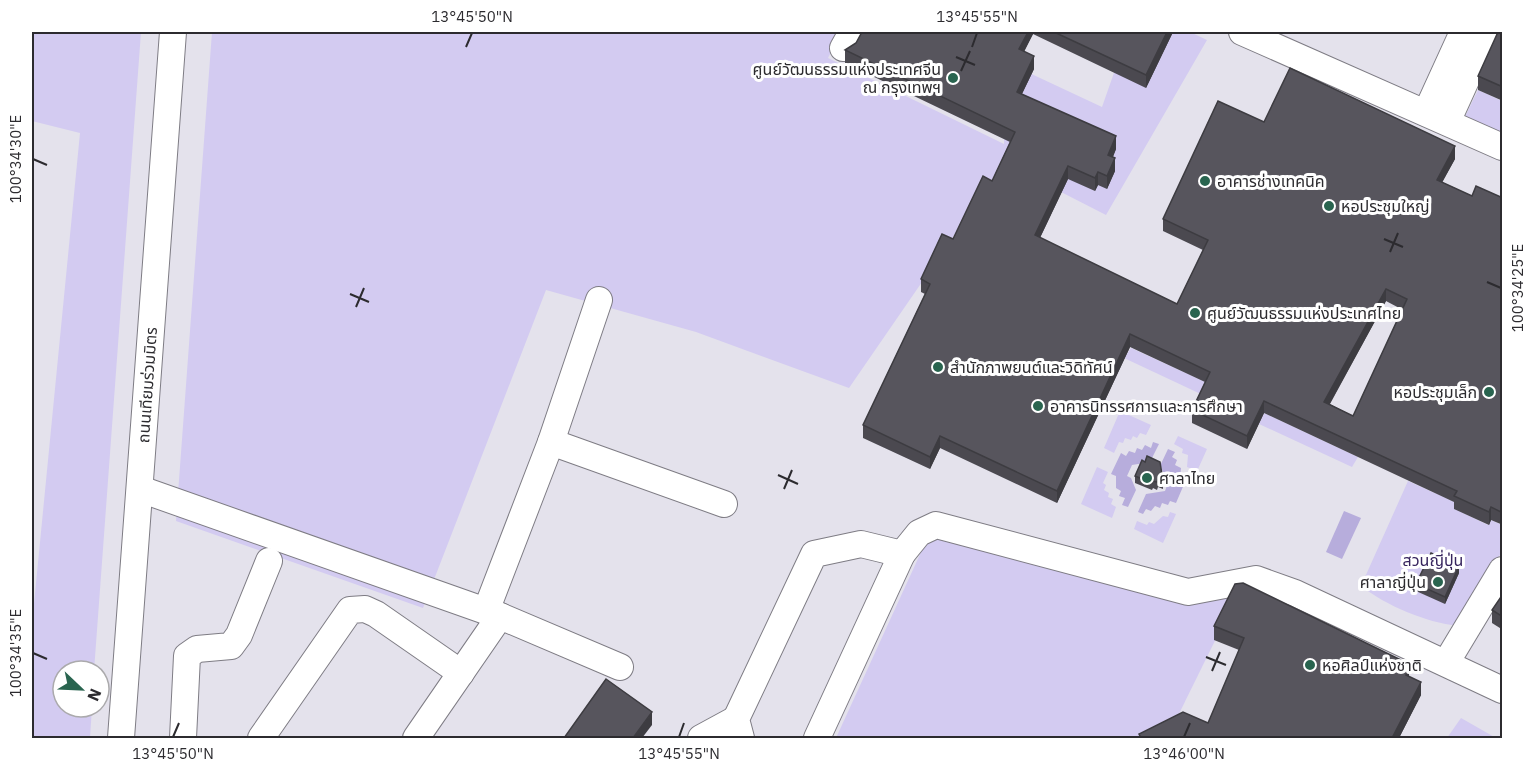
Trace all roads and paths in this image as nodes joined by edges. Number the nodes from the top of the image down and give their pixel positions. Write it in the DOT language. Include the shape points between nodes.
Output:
graph roads {
  1 [pos="173,32"];
  2 [pos="1242,32"];
  3 [pos="1463,32"];
  4 [pos="1488,32"];
  5 [pos="1436,118"];
  6 [pos="1503,147"];
  7 [pos="599,300"];
  8 [pos="551,442"];
  9 [pos="140,489"];
  10 [pos="724,504"];
  11 [pos="902,554"];
  12 [pos="269,561"];
  13 [pos="1503,570"];
  14 [pos="493,613"];
  15 [pos="1446,663"];
  16 [pos="620,667"];
  17 [pos="461,673"];
  18 [pos="1503,690"];
  19 [pos="738,729"];
  20 [pos="122,738"];
  21 [pos="183,738"];
  22 [pos="261,738"];
  23 [pos="416,738"];
  24 [pos="701,738"];
  25 [pos="817,738"];
  1 -- 9 [label="street, ถนนเทียมร่วมมิตร"];
  2 -- 5 [label="street"];
  3 -- 5 [label="street"];
  4 -- 5 [label="street"];
  5 -- 6 [label="street"];
  7 -- 8 [label="street"];
  8 -- 10 [label="street"];
  8 -- 14 [label="street"];
  9 -- 14 [label="street"];
  9 -- 20 [label="street, ถนนเทียมร่วมมิตร"];
  11 -- 15 [label="street" via="919,533 936,525 1188,592 1256,579"];
  11 -- 19 [label="street" via="861,544 814,554"];
  11 -- 25 [label="street"];
  12 -- 21 [label="street" via="239,635 231,645 197,649 187,656"];
  13 -- 15 [label="street"];
  14 -- 16 [label="street"];
  14 -- 17 [label="street"];
  15 -- 18 [label="street"];
  17 -- 22 [label="street" via="376,614 365,609 350,610"];
  17 -- 23 [label="street"];
  19 -- 24 [label="street"];
}
